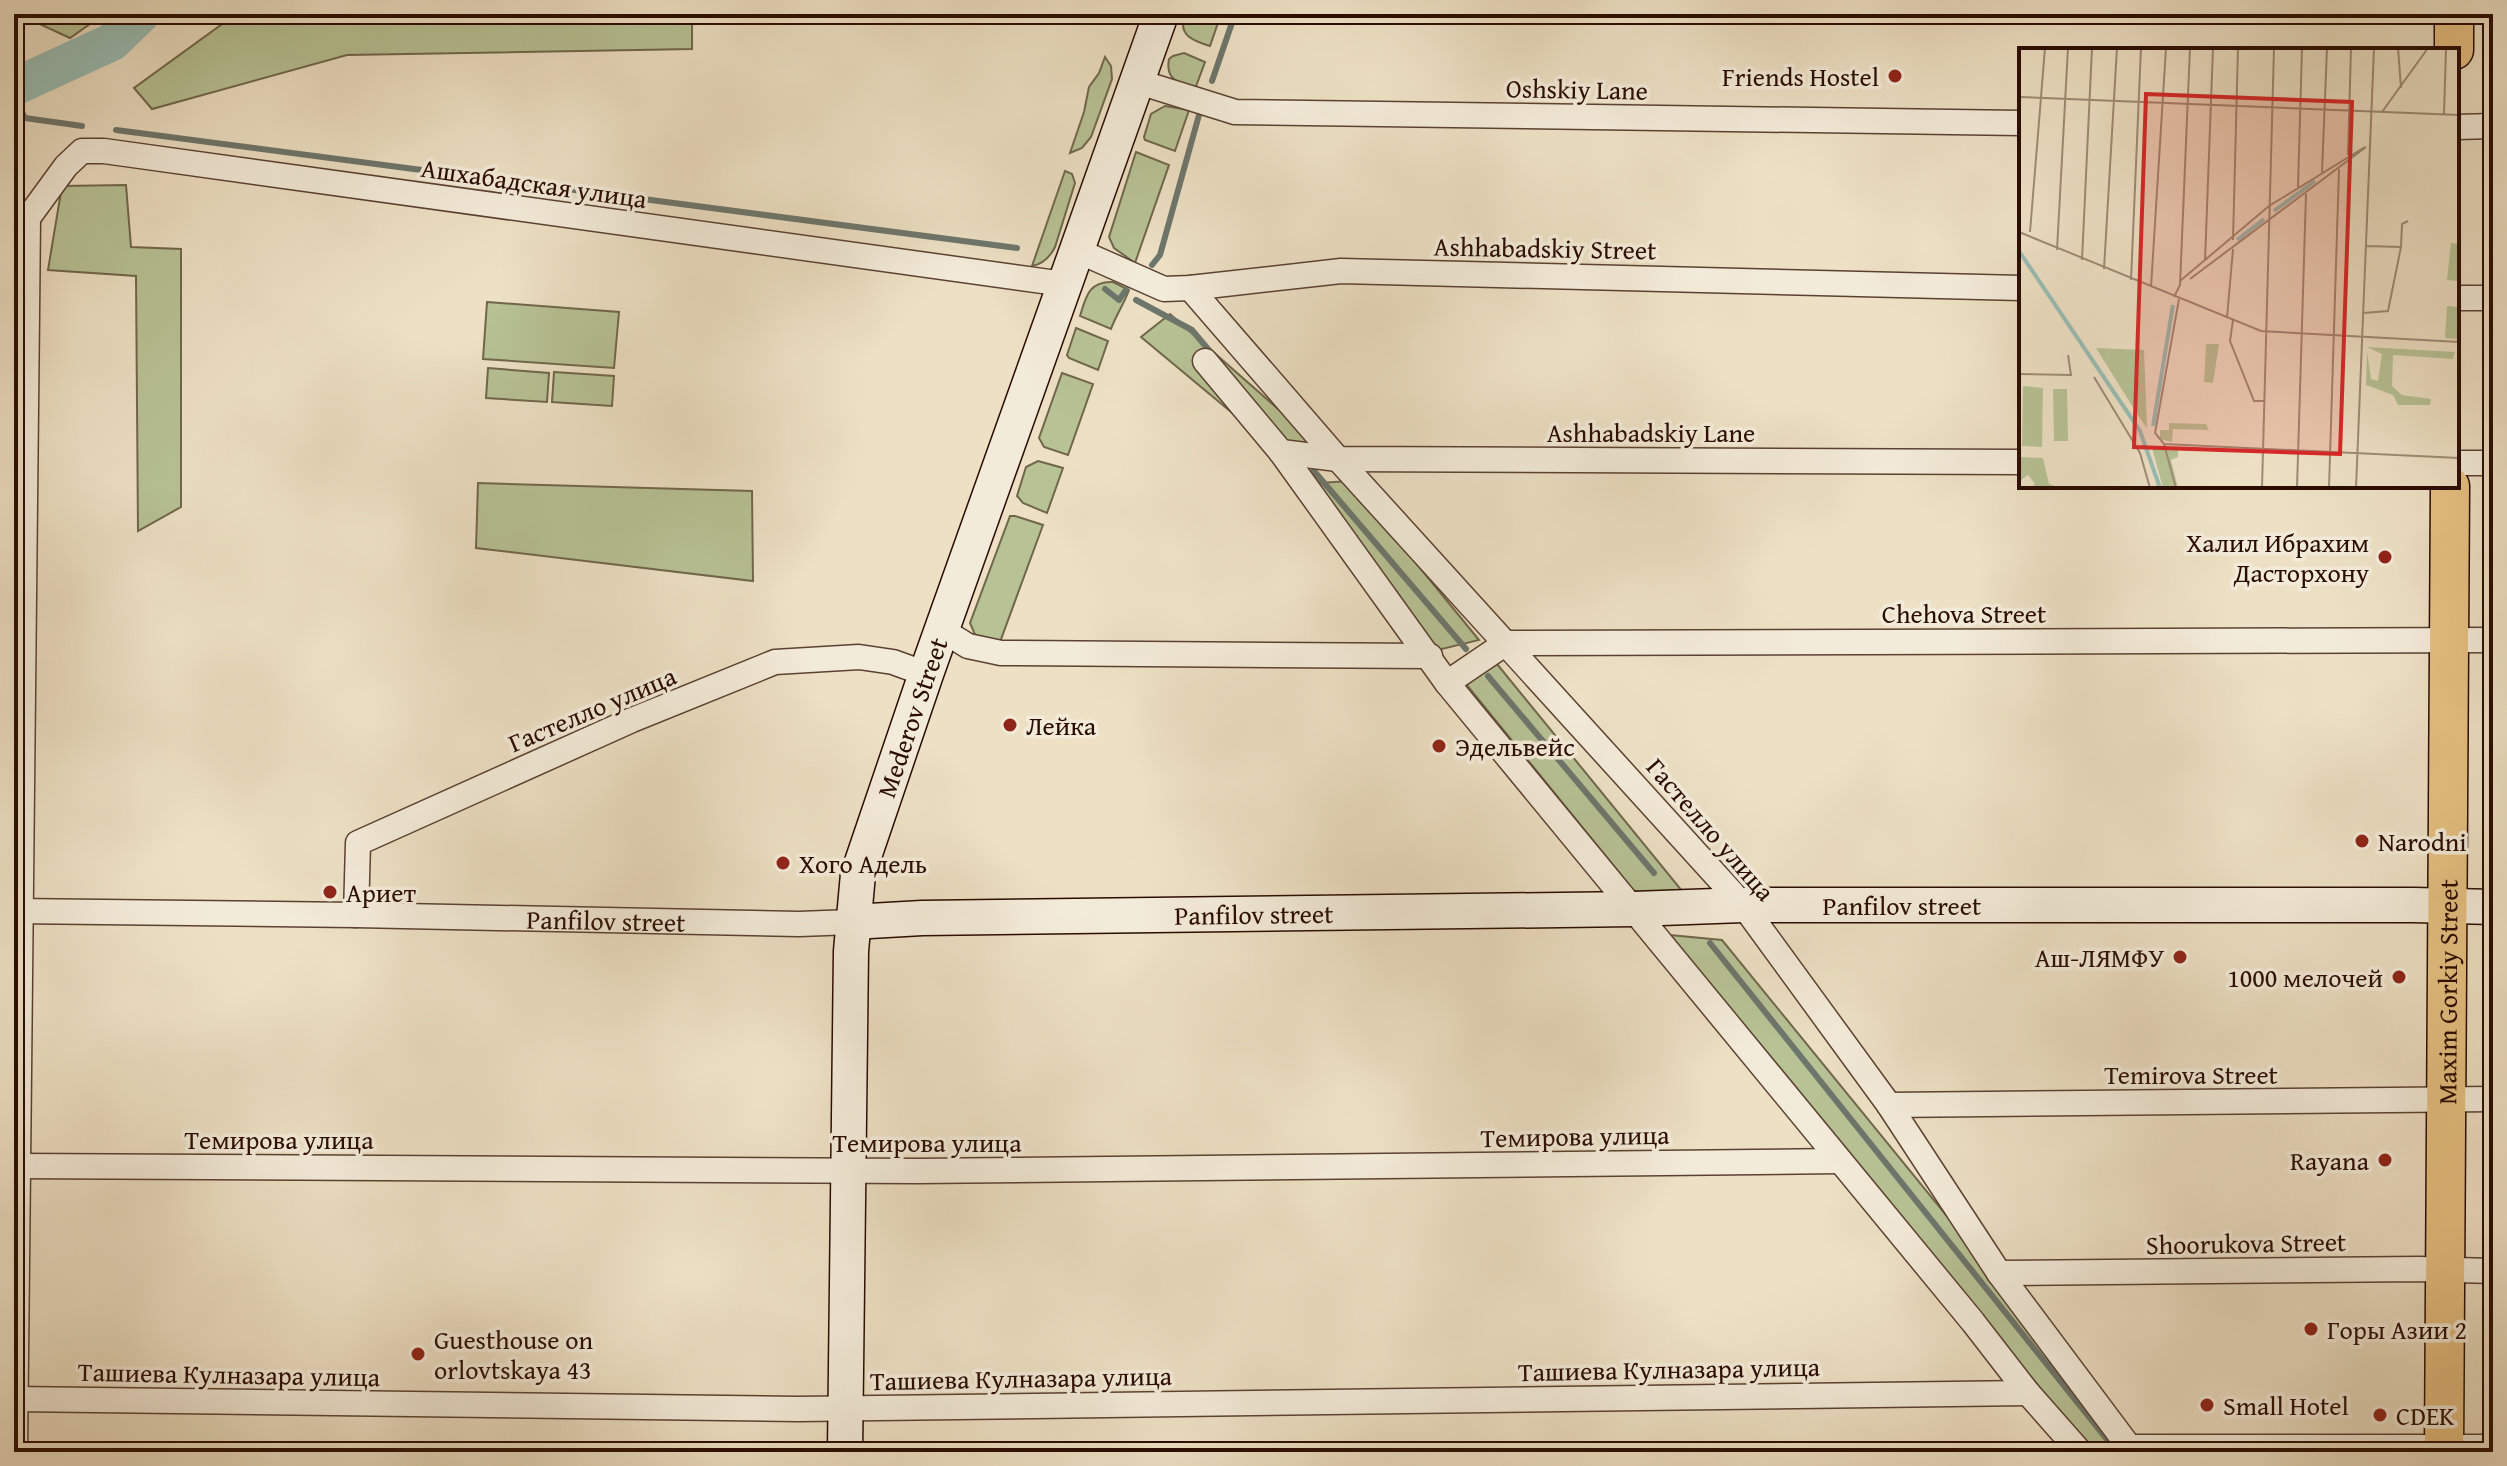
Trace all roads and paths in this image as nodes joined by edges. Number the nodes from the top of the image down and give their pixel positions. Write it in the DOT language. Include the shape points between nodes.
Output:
graph roads {
  1 [pos="1161,14"];
  2 [pos="2454,14"];
  3 [pos="2454,48"];
  4 [pos="1136,81"];
  5 [pos="2019,123"];
  6 [pos="2493,126"];
  7 [pos="2459,127"];
  8 [pos="21,221"];
  9 [pos="1076,250"];
  10 [pos="1064,284"];
  11 [pos="1190,288"];
  12 [pos="2019,288"];
  13 [pos="2459,298"];
  14 [pos="2493,298"];
  15 [pos="1205,361"];
  16 [pos="1281,452"];
  17 [pos="1338,459"];
  18 [pos="2019,462"];
  19 [pos="2459,463"];
  20 [pos="2493,463"];
  21 [pos="2450,488"];
  22 [pos="942,630"];
  23 [pos="2449,640"];
  24 [pos="2493,640"];
  25 [pos="1506,643"];
  26 [pos="1430,656"];
  27 [pos="926,674"];
  28 [pos="1447,683"];
  29 [pos="1743,905"];
  30 [pos="2447,907"];
  31 [pos="2493,907"];
  32 [pos="1634,909"];
  33 [pos="17,911"];
  34 [pos="356,915"];
  35 [pos="852,922"];
  36 [pos="2493,1099"];
  37 [pos="2446,1100"];
  38 [pos="1889,1105"];
  39 [pos="1840,1161"];
  40 [pos="16,1166"];
  41 [pos="848,1170"];
  42 [pos="2445,1269"];
  43 [pos="2493,1271"];
  44 [pos="1999,1273"];
  45 [pos="2028,1393"];
  46 [pos="14,1399"];
  47 [pos="846,1408"];
  48 [pos="2493,1447"];
  49 [pos="2444,1449"];
  50 [pos="2132,1450"];
  51 [pos="15,1452"];
  52 [pos="845,1452"];
  53 [pos="2080,1452"];
  1 -- 4 [label="street, Mederov Street"];
  2 -- 3 [label="main road"];
  4 -- 5 [label="street, Oshskiy Lane" via="1235,112"];
  4 -- 9 [label="street, Mederov Street"];
  6 -- 7 [label="street"];
  8 -- 10 [label="street, Ашхабадская улица" via="82,151 104,151"];
  8 -- 33 [label="street"];
  9 -- 10 [label="street, Mederov Street"];
  9 -- 11 [label="street, Ashhabadskiy Street" via="1164,289"];
  10 -- 22 [label="street, Mederov Street"];
  11 -- 12 [label="street, Ashhabadskiy Street" via="1341,271"];
  11 -- 17 [label="street, Гастелло улица"];
  13 -- 14 [label="street"];
  15 -- 16 [label="street"];
  16 -- 17 [label="street, Ashhabadskiy Lane"];
  16 -- 26 [label="street"];
  17 -- 18 [label="street, Ashhabadskiy Lane"];
  17 -- 25 [label="street, Гастелло улица"];
  19 -- 20 [label="street"];
  21 -- 23 [label="main road, Maxim Gorkiy Street"];
  22 -- 26 [label="street" via="968,646 1001,653"];
  22 -- 27 [label="street, Mederov Street"];
  23 -- 24 [label="street, Chehova Street"];
  23 -- 25 [label="street, Chehova Street"];
  23 -- 30 [label="main road, Maxim Gorkiy Street"];
  25 -- 28 [label="street"];
  25 -- 29 [label="street, Гастелло улица"];
  26 -- 28 [label="street"];
  27 -- 34 [label="street, Гастелло улица" via="859,657 775,662 632,720 358,843"];
  27 -- 35 [label="street, Mederov Street" via="858,874"];
  28 -- 32 [label="street"];
  29 -- 30 [label="street, Panfilov street"];
  29 -- 32 [label="street, Panfilov street"];
  29 -- 38 [label="street, Гастелло улица"];
  30 -- 31 [label="street, Panfilov street"];
  30 -- 37 [label="main road, Maxim Gorkiy Street"];
  32 -- 35 [label="street, Panfilov street"];
  32 -- 39 [label="street"];
  33 -- 34 [label="street, Panfilov street"];
  33 -- 40 [label="street"];
  34 -- 35 [label="street, Panfilov street"];
  35 -- 41 [label="street, Mederov Street"];
  36 -- 37 [label="street, Temirova Street"];
  37 -- 38 [label="street, Temirova Street"];
  37 -- 42 [label="main road, Maxim Gorkiy Street"];
  38 -- 44 [label="street, Гастелло улица"];
  39 -- 41 [label="street, Темирова улица"];
  39 -- 45 [label="street"];
  40 -- 41 [label="street, Темирова улица"];
  40 -- 46 [label="street"];
  41 -- 47 [label="street, Mederov Street"];
  42 -- 43 [label="street, Shoorukova Street"];
  42 -- 44 [label="street, Shoorukova Street"];
  42 -- 49 [label="main road, Maxim Gorkiy Street"];
  44 -- 50 [label="street, Гастелло улица"];
  45 -- 47 [label="street, Ташиева Кулназара улица"];
  45 -- 53 [label="street"];
  46 -- 47 [label="street, Ташиева Кулназара улица"];
  46 -- 51 [label="street"];
  47 -- 52 [label="street, Mederov Street"];
  48 -- 49 [label="street"];
  49 -- 50 [label="street"];
}
